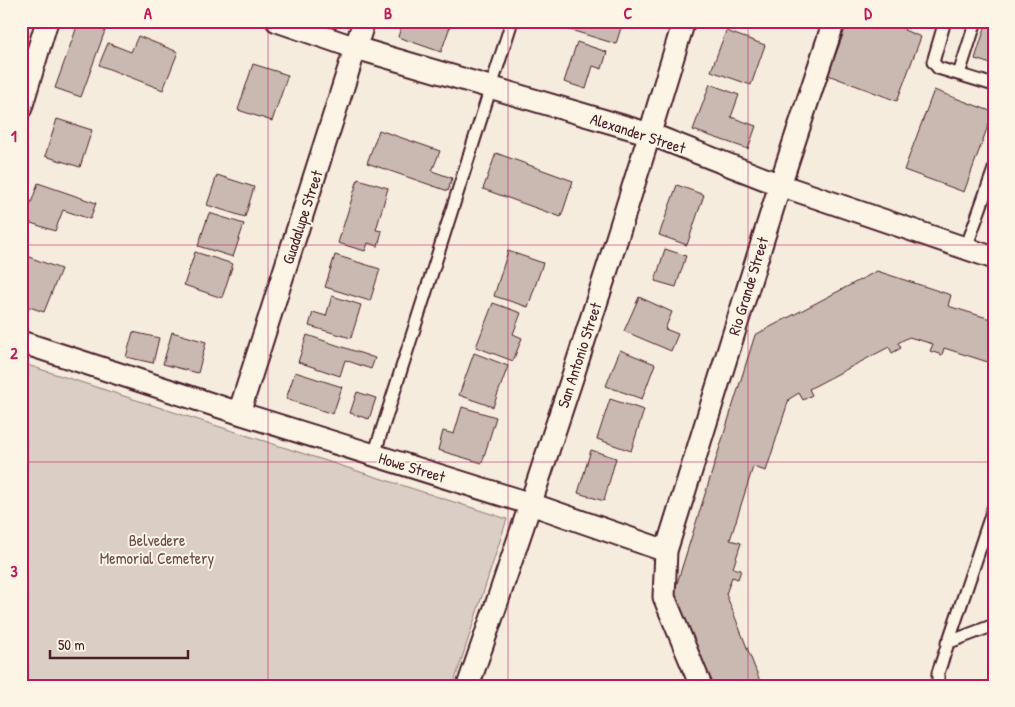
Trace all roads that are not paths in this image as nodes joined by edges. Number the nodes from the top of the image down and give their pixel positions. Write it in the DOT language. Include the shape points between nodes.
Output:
graph roads {
  1 [pos="47,21"];
  2 [pos="277,21"];
  3 [pos="364,21"];
  4 [pos="512,21"];
  5 [pos="684,21"];
  6 [pos="834,21"];
  7 [pos="945,21"];
  8 [pos="976,21"];
  9 [pos="356,48"];
  10 [pos="959,74"];
  11 [pos="994,85"];
  12 [pos="491,88"];
  13 [pos="21,108"];
  14 [pos="650,134"];
  15 [pos="994,169"];
  16 [pos="780,185"];
  17 [pos="966,248"];
  18 [pos="994,258"];
  19 [pos="21,342"];
  20 [pos="239,413"];
  21 [pos="374,455"];
  22 [pos="531,504"];
  23 [pos="994,506"];
  24 [pos="666,551"];
  25 [pos="994,625"];
  26 [pos="947,643"];
  27 [pos="468,686"];
  28 [pos="702,686"];
  29 [pos="938,686"];
  1 -- 13 [label="street"];
  2 -- 9 [label="street, Alexander Street"];
  3 -- 9 [label="street, Guadalupe Street"];
  4 -- 12 [label="lane"];
  5 -- 14 [label="street, San Antonio Street"];
  6 -- 16 [label="street, Rio Grande Street"];
  7 -- 10 [label="lane" via="933,62 938,68"];
  8 -- 10 [label="lane"];
  9 -- 12 [label="street, Alexander Street"];
  9 -- 20 [label="street, Guadalupe Street"];
  10 -- 11 [label="lane"];
  12 -- 14 [label="street, Alexander Street"];
  12 -- 21 [label="lane"];
  14 -- 16 [label="street, Alexander Street"];
  14 -- 22 [label="street, San Antonio Street"];
  15 -- 17 [label="lane"];
  16 -- 17 [label="street, Alexander Street"];
  16 -- 24 [label="street, Rio Grande Street"];
  17 -- 18 [label="street, Alexander Street"];
  19 -- 20 [label="street, Howe Street"];
  20 -- 21 [label="street, Howe Street"];
  21 -- 22 [label="street, Howe Street"];
  22 -- 24 [label="street, Howe Street"];
  22 -- 27 [label="street, San Antonio Street"];
  23 -- 26 [label="lane"];
  24 -- 28 [label="street" via="664,597"];
  25 -- 26 [label="lane"];
  26 -- 29 [label="lane" via="938,672"];
}
